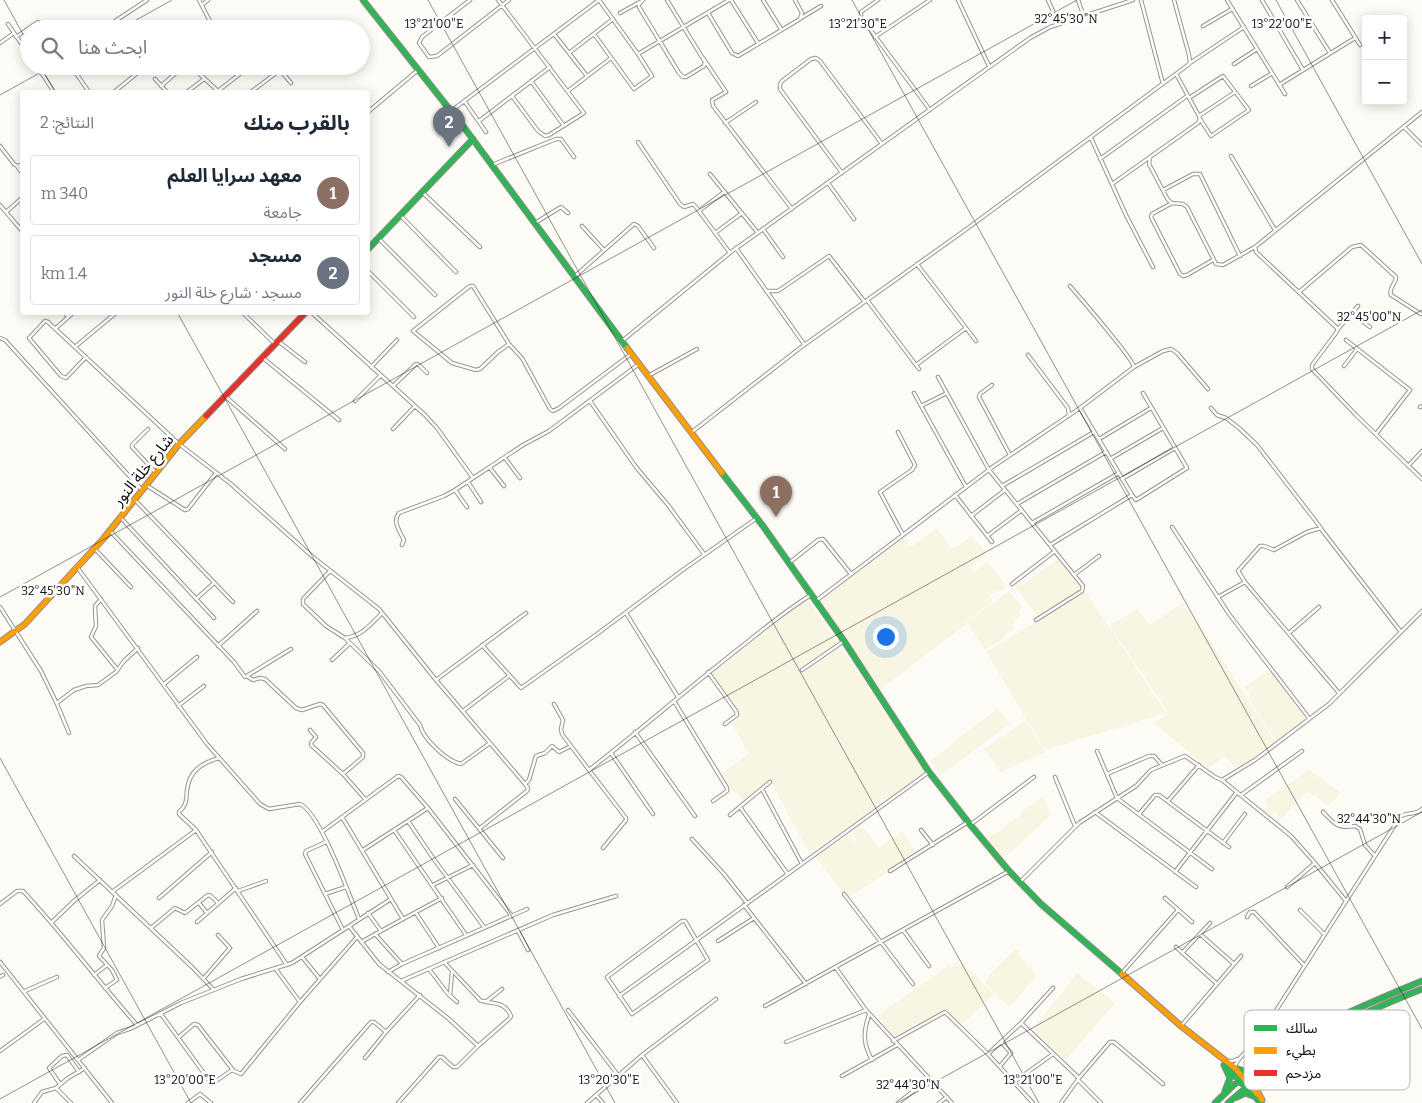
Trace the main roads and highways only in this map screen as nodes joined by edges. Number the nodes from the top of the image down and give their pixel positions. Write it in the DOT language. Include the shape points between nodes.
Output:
graph roads {
  1 [pos="363,0"];
  2 [pos="473,139"];
  3 [pos="370,247"];
  4 [pos="303,315"];
  5 [pos="0,642"];
  6 [pos="1422,981"];
  7 [pos="1422,989"];
  8 [pos="1355,1010"];
  9 [pos="1372,1010"];
  10 [pos="1224,1062"];
  11 [pos="1234,1068"];
  12 [pos="1244,1070"];
  13 [pos="1242,1078"];
  14 [pos="1244,1081"];
  15 [pos="1244,1088"];
  16 [pos="1251,1090"];
  17 [pos="1251,1090"];
  18 [pos="1256,1090"];
  19 [pos="1256,1097"];
  20 [pos="1220,1098"];
  21 [pos="1262,1102"];
  22 [pos="1215,1103"];
  23 [pos="1228,1103"];
  1 -- 2 [label="main road"];
  2 -- 3 [label="main road"];
  2 -- 10 [label="main road" via="817,600 929,772 969,823 1009,872 1041,904"];
  4 -- 5 [label="main road, شارع خلة النور" via="179,444 110,531 25,624"];
  6 -- 8 [label="main road"];
  7 -- 9 [label="main road"];
  10 -- 11 [label="main road"];
  10 -- 13 [label="main road"];
  10 -- 20 [label="main road" via="1230,1081"];
  11 -- 12 [label="main road"];
  11 -- 13 [label="main road"];
  13 -- 14 [label="main road"];
  13 -- 20 [label="main road"];
  15 -- 23 [label="main road"];
  16 -- 19 [label="main road"];
  17 -- 21 [label="main road"];
  18 -- 21 [label="main road"];
  19 -- 21 [label="main road"];
  19 -- 23 [label="main road" via="1243,1093"];
  20 -- 22 [label="main road"];
}
